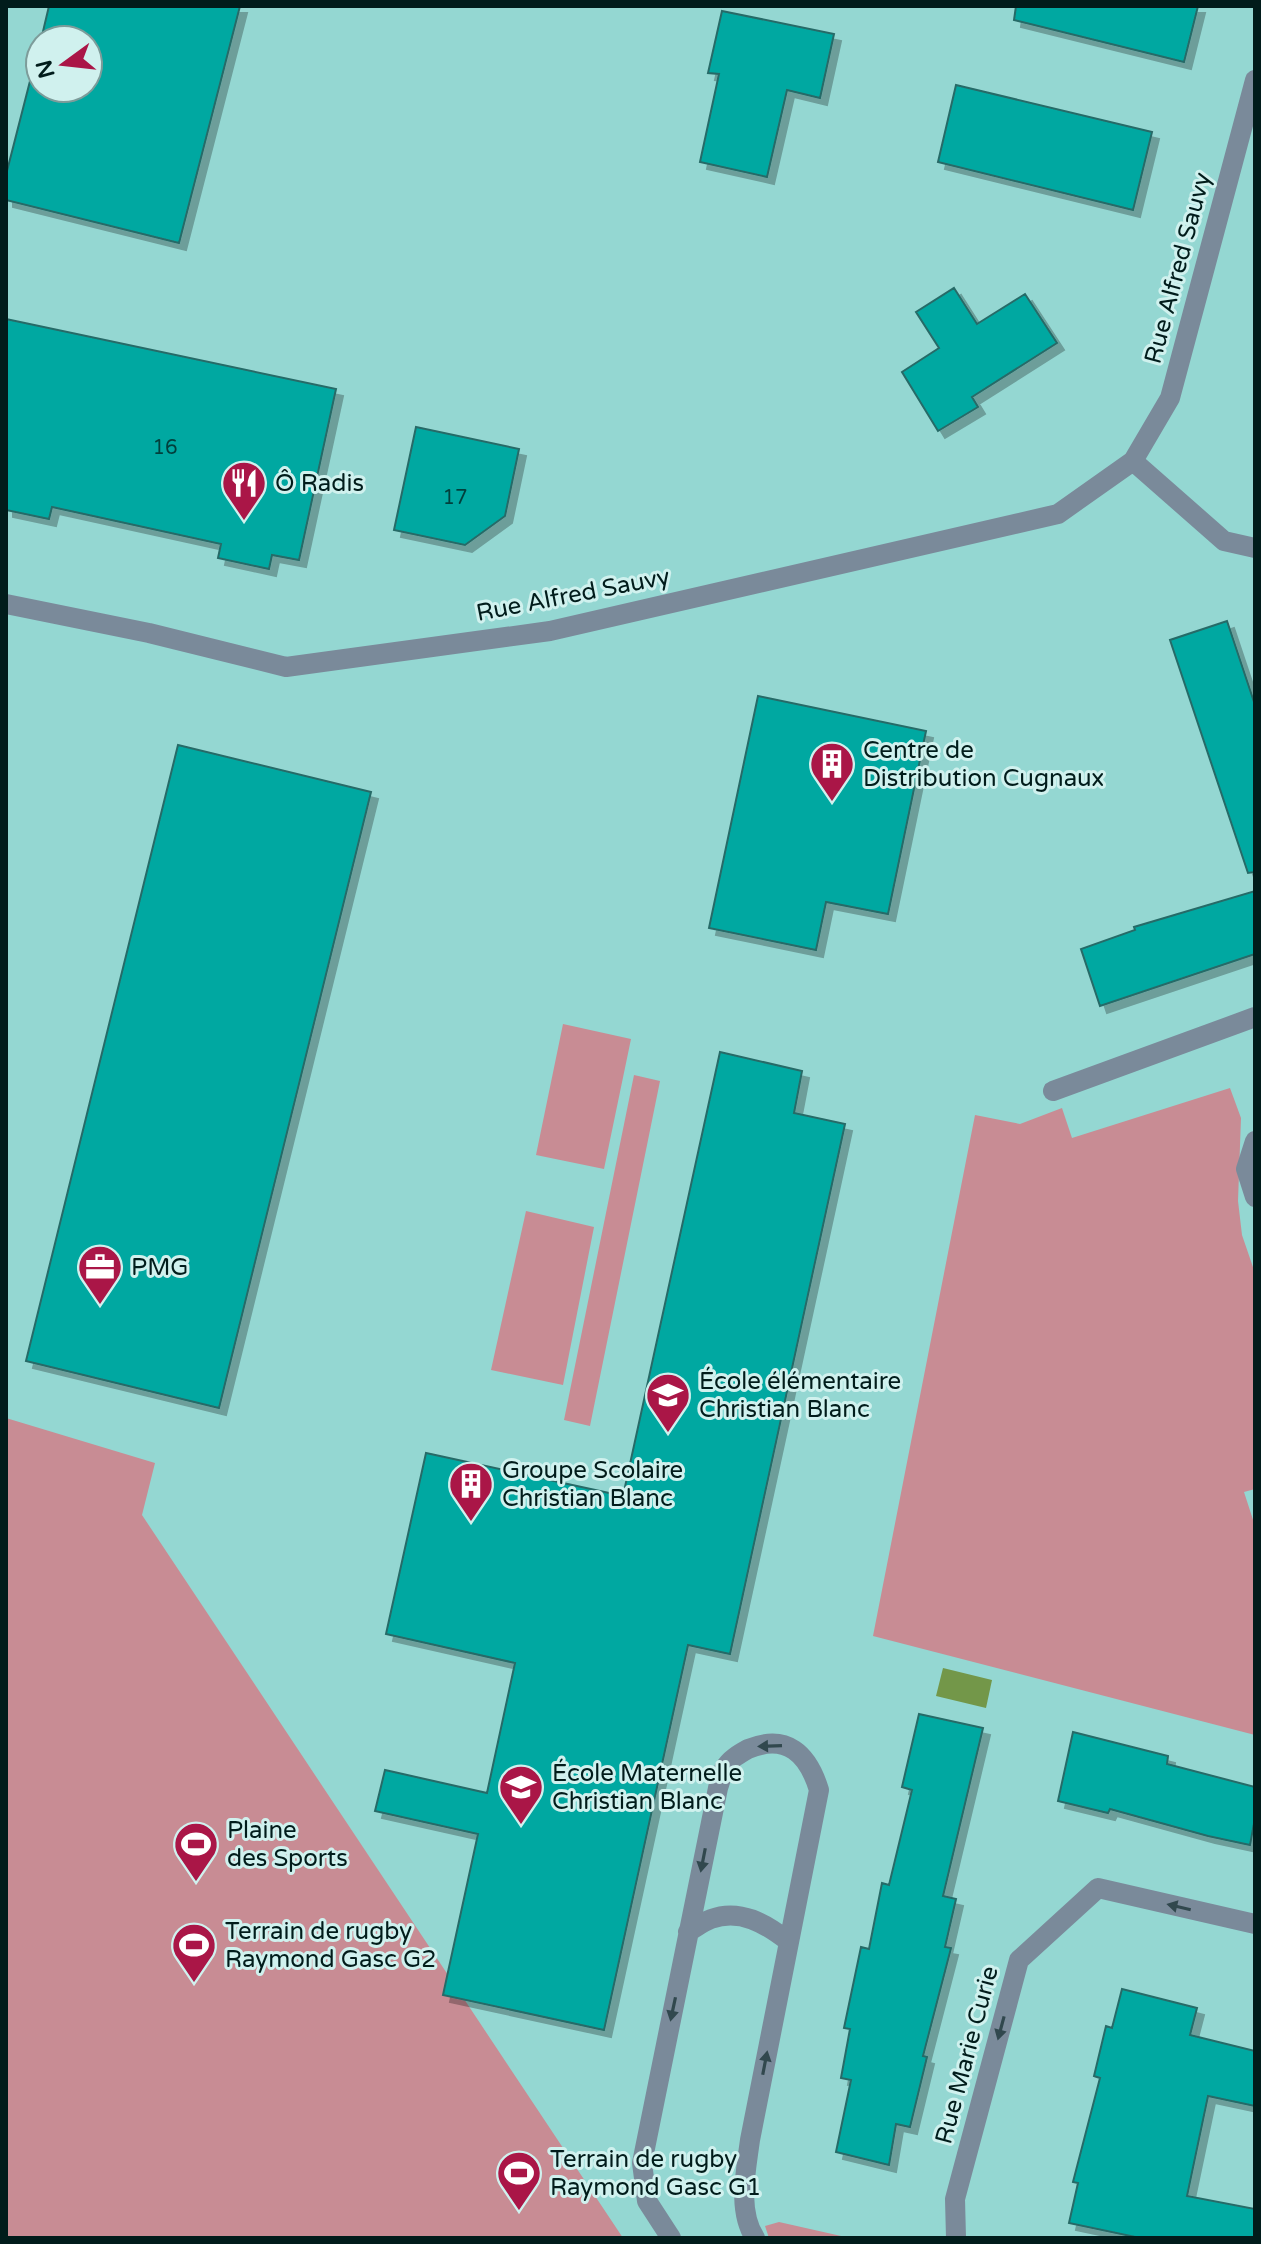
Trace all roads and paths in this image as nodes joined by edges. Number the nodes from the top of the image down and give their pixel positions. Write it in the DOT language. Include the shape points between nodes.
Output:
graph roads {
  1 [pos="1255,80"];
  2 [pos="1133,461"];
  3 [pos="1255,548"];
  4 [pos="6,604"];
  5 [pos="1255,1017"];
  6 [pos="1053,1091"];
  7 [pos="1255,1141"];
  8 [pos="1255,1197"];
  9 [pos="1255,1924"];
  10 [pos="688,1932"];
  11 [pos="788,1941"];
  12 [pos="671,2238"];
  13 [pos="755,2238"];
  14 [pos="956,2238"];
  1 -- 2 [label="street, Rue Alfred Sauvy" via="1170,398"];
  2 -- 3 [label="street" via="1224,541"];
  2 -- 4 [label="street, Rue Alfred Sauvy" via="1058,514 550,631 286,667"];
  5 -- 6 [label="street"];
  7 -- 8 [label="street" via="1246,1169"];
  9 -- 14 [label="street, Rue Marie Curie, one-way" via="1098,1888 1019,1960 955,2199"];
  10 -- 11 [label="street" via="711,1919 739,1915 764,1923"];
  11 -- 10 [label="street, one-way" via="819,1790 804,1759 793,1748 775,1743 737,1754 725,1768"];
  10 -- 12 [label="street, one-way" via="642,2163 647,2201"];
  13 -- 11 [label="street, one-way" via="748,2228 744,2189"];
}
